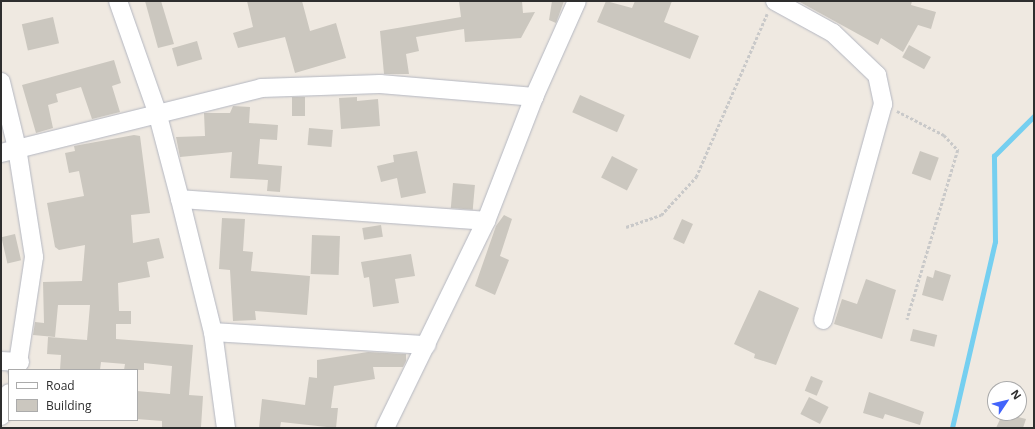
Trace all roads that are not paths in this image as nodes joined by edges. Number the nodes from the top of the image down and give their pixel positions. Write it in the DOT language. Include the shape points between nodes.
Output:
graph roads {
  1 [pos="118,1"];
  2 [pos="576,1"];
  3 [pos="772,4"];
  4 [pos="1,82"];
  5 [pos="534,96"];
  6 [pos="157,112"];
  7 [pos="9,150"];
  8 [pos="180,199"];
  9 [pos="486,221"];
  10 [pos="824,320"];
  11 [pos="213,332"];
  12 [pos="427,345"];
  13 [pos="1,361"];
  14 [pos="18,366"];
  15 [pos="8,396"];
  16 [pos="1,416"];
  17 [pos="226,428"];
  18 [pos="385,428"];
  1 -- 6 [label="street"];
  2 -- 5 [label="street"];
  3 -- 10 [label="street" via="834,32 877,75 883,104"];
  4 -- 7 [label="street"];
  5 -- 6 [label="street" via="380,84 261,88"];
  5 -- 9 [label="street"];
  6 -- 7 [label="street"];
  6 -- 8 [label="street"];
  7 -- 14 [label="street" via="34,257"];
  8 -- 9 [label="street"];
  8 -- 11 [label="street"];
  9 -- 12 [label="street"];
  11 -- 12 [label="street"];
  11 -- 17 [label="street"];
  12 -- 18 [label="street"];
  13 -- 14 [label="street"];
  15 -- 16 [label="street"];
}
